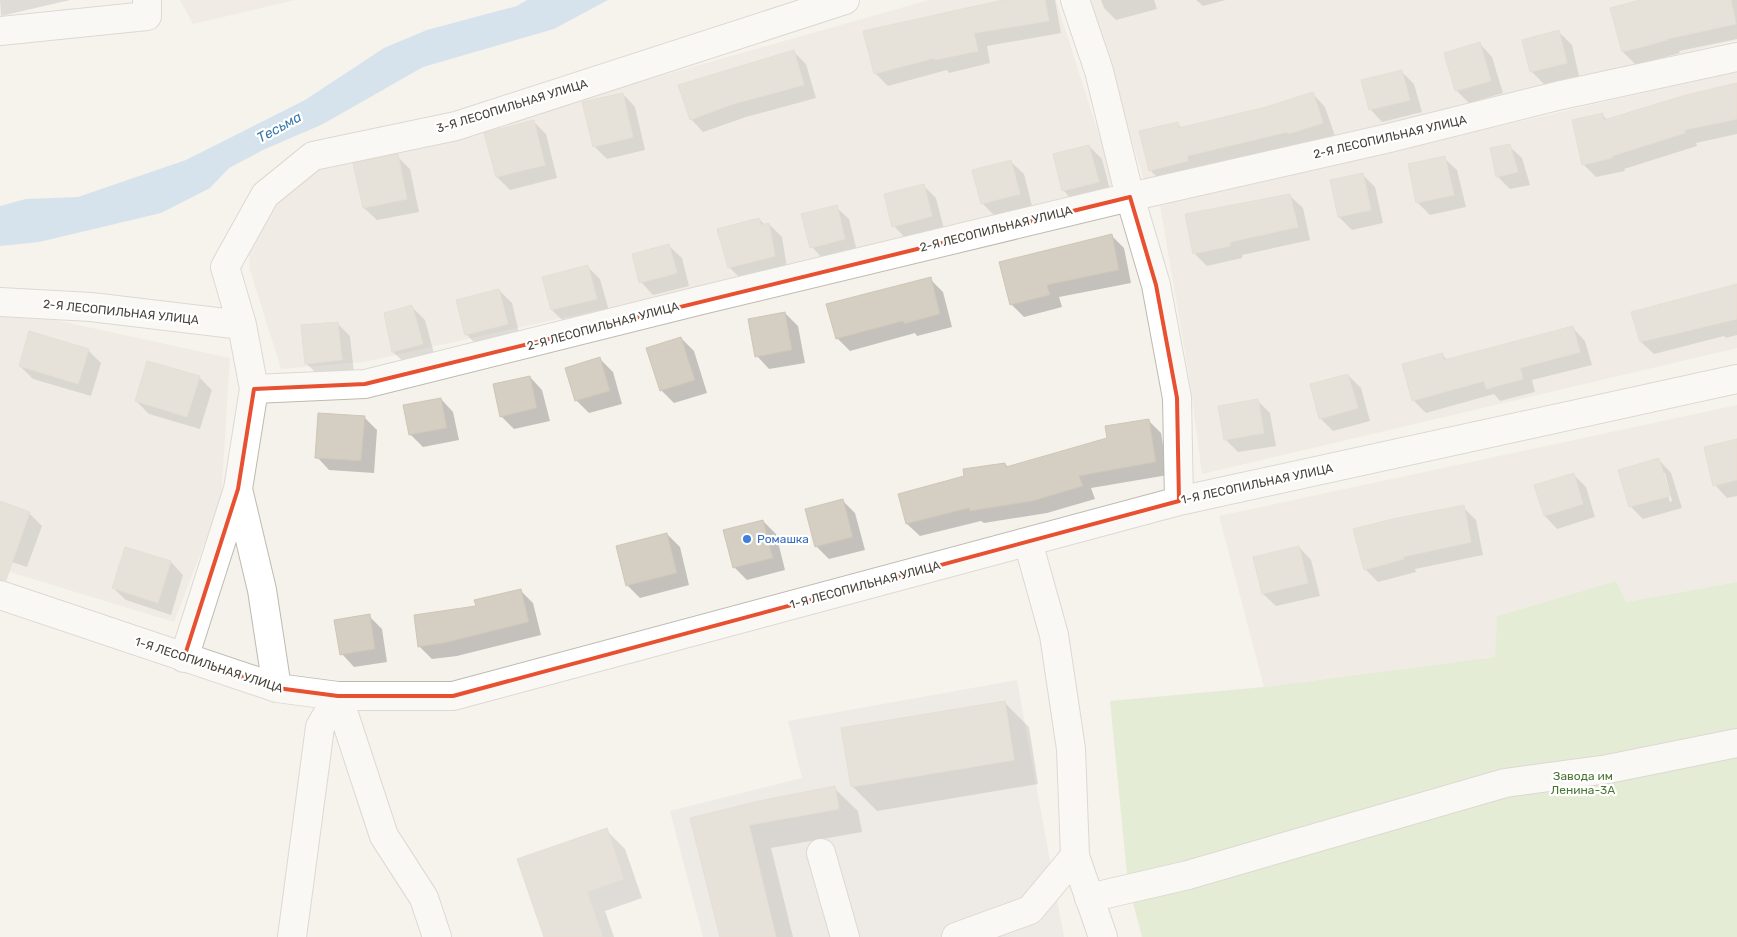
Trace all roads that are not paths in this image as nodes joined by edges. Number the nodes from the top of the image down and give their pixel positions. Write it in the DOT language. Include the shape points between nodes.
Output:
graph roads {
  1 [pos="147,0"];
  2 [pos="845,0"];
  3 [pos="1075,0"];
  4 [pos="0,31"];
  5 [pos="1737,57"];
  6 [pos="1130,197"];
  7 [pos="0,302"];
  8 [pos="242,325"];
  9 [pos="1737,379"];
  10 [pos="254,389"];
  11 [pos="238,490"];
  12 [pos="1178,501"];
  13 [pos="1028,542"];
  14 [pos="0,595"];
  15 [pos="184,658"];
  16 [pos="277,688"];
  17 [pos="338,696"];
  18 [pos="1737,743"];
  19 [pos="821,853"];
  20 [pos="1075,856"];
  21 [pos="1089,898"];
  22 [pos="292,937"];
  23 [pos="438,937"];
  24 [pos="845,937"];
  25 [pos="956,937"];
  26 [pos="1102,937"];
  1 -- 4 [label="street" via="147,16"];
  2 -- 8 [label="street, 3-Я ЛЕСОПИЛЬНАЯ УЛИЦА" via="456,126 313,156 265,196 225,267"];
  3 -- 6 [label="street" via="1099,71"];
  5 -- 6 [label="street, 2-Я ЛЕСОПИЛЬНАЯ УЛИЦА"];
  6 -- 10 [label="street, 2-Я ЛЕСОПИЛЬНАЯ УЛИЦА" via="366,384"];
  6 -- 12 [label="street" via="1156,285 1177,398"];
  7 -- 8 [label="street, 2-Я ЛЕСОПИЛЬНАЯ УЛИЦА" via="91,307"];
  8 -- 10 [label="street, 3-Я ЛЕСОПИЛЬНАЯ УЛИЦА"];
  9 -- 12 [label="street, 1-Я ЛЕСОПИЛЬНАЯ УЛИЦА"];
  10 -- 11 [label="street, 3-Я ЛЕСОПИЛЬНАЯ УЛИЦА"];
  11 -- 15 [label="street"];
  11 -- 16 [label="street" via="262,590"];
  12 -- 13 [label="street, 1-Я ЛЕСОПИЛЬНАЯ УЛИЦА"];
  13 -- 17 [label="street, 1-Я ЛЕСОПИЛЬНАЯ УЛИЦА" via="453,696"];
  13 -- 20 [label="street" via="1054,636 1070,739"];
  14 -- 15 [label="street, 1-Я ЛЕСОПИЛЬНАЯ УЛИЦА"];
  15 -- 16 [label="street, 1-Я ЛЕСОПИЛЬНАЯ УЛИЦА"];
  16 -- 17 [label="street, 1-Я ЛЕСОПИЛЬНАЯ УЛИЦА"];
  17 -- 22 [label="street" via="320,727"];
  17 -- 23 [label="street" via="384,836 424,898"];
  18 -- 21 [label="street" via="1608,769 1505,784 1188,875"];
  19 -- 24 [label="street"];
  20 -- 21 [label="street"];
  20 -- 25 [label="street" via="1030,910"];
  21 -- 26 [label="street"];
}
